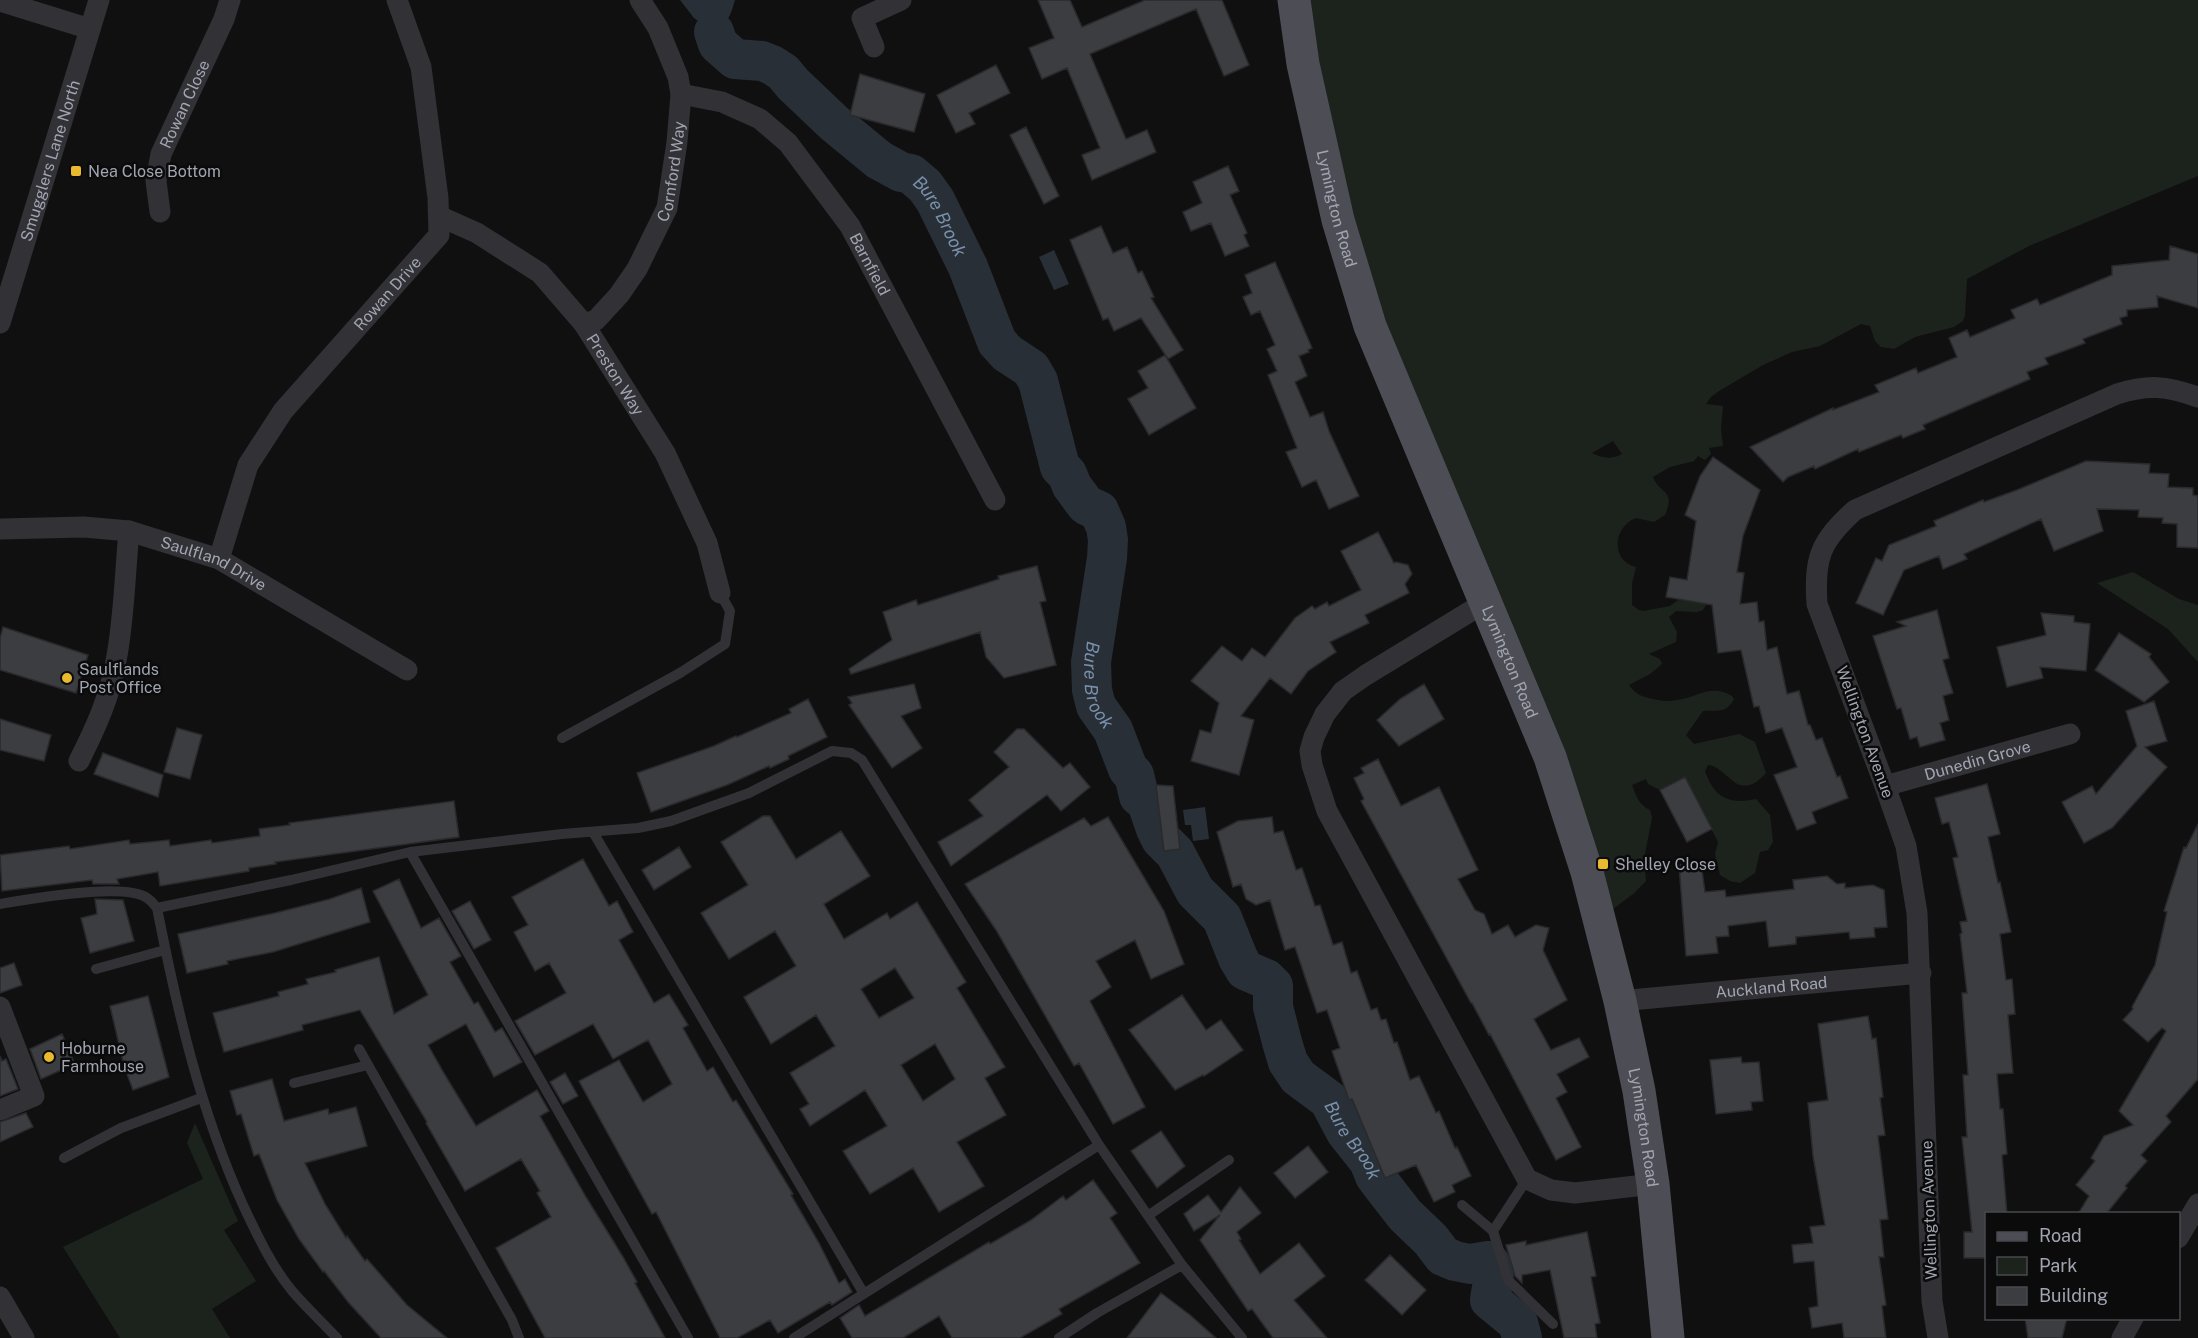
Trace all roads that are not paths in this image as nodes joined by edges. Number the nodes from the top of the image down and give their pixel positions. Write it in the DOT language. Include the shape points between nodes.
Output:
graph roads {
  1 [pos="99,0"];
  2 [pos="230,0"];
  3 [pos="397,0"];
  4 [pos="640,0"];
  5 [pos="901,0"];
  6 [pos="1294,0"];
  7 [pos="0,1"];
  8 [pos="90,29"];
  9 [pos="874,47"];
  10 [pos="681,94"];
  11 [pos="160,212"];
  12 [pos="439,216"];
  13 [pos="0,323"];
  14 [pos="584,324"];
  15 [pos="2198,397"];
  16 [pos="995,500"];
  17 [pos="0,529"];
  18 [pos="129,531"];
  19 [pos="219,559"];
  20 [pos="720,593"];
  21 [pos="1484,603"];
  22 [pos="406,670"];
  23 [pos="2070,734"];
  24 [pos="562,738"];
  25 [pos="79,761"];
  26 [pos="1885,786"];
  27 [pos="593,832"];
  28 [pos="410,852"];
  29 [pos="0,904"];
  30 [pos="157,908"];
  31 [pos="165,950"];
  32 [pos="96,969"];
  33 [pos="1921,973"];
  34 [pos="1620,1001"];
  35 [pos="0,1007"];
  36 [pos="359,1049"];
  37 [pos="368,1065"];
  38 [pos="294,1083"];
  39 [pos="201,1098"];
  40 [pos="0,1110"];
  41 [pos="1099,1145"];
  42 [pos="64,1158"];
  43 [pos="1229,1160"];
  44 [pos="1527,1179"];
  45 [pos="1653,1184"];
  46 [pos="2198,1204"];
  47 [pos="1462,1205"];
  48 [pos="1149,1215"];
  49 [pos="1493,1231"];
  50 [pos="2180,1235"];
  51 [pos="1182,1265"];
  52 [pos="864,1294"];
  53 [pos="0,1298"];
  54 [pos="2132,1320"];
  55 [pos="1553,1324"];
  56 [pos="24,1338"];
  57 [pos="337,1338"];
  58 [pos="519,1338"];
  59 [pos="688,1338"];
  60 [pos="794,1338"];
  61 [pos="1059,1338"];
  62 [pos="1242,1338"];
  63 [pos="1668,1338"];
  64 [pos="1938,1338"];
  65 [pos="2122,1338"];
  1 -- 8 [label="street, Smugglers Lane North"];
  2 -- 11 [label="street, Rowan Close" via="161,154 156,181"];
  3 -- 12 [label="street, Rowan Drive" via="421,67"];
  4 -- 10 [label="street, Cornford Way" via="658,28 678,76"];
  5 -- 9 [label="street" via="862,18"];
  6 -- 21 [label="main road, Lymington Road" via="1303,64 1338,220 1370,326"];
  7 -- 8 [label="street"];
  8 -- 13 [label="street, Smugglers Lane North"];
  10 -- 14 [label="street, Cornford Way" via="667,208 638,269 596,320"];
  10 -- 16 [label="street, Barnfield" via="722,102 760,119 788,143 850,226"];
  12 -- 14 [label="street, Preston Way" via="477,233 540,273"];
  12 -- 19 [label="street, Rowan Drive" via="439,235 284,411 248,465"];
  14 -- 20 [label="street, Preston Way" via="665,453 706,543"];
  15 -- 26 [label="street, Wellington Avenue" via="2170,389 2139,387 2117,394 1855,510 1836,527 1821,549 1815,577 1817,604"];
  17 -- 18 [label="street, Saulfland Drive" via="84,527"];
  18 -- 19 [label="street, Saulfland Drive"];
  18 -- 25 [label="street" via="117,660 108,695"];
  19 -- 22 [label="street, Saulfland Drive"];
  20 -- 24 [label="lane" via="730,612 725,644"];
  21 -- 34 [label="main road, Lymington Road" via="1550,757 1587,872"];
  21 -- 44 [label="street" via="1344,692 1325,714 1310,751 1328,811"];
  23 -- 26 [label="street, Dunedin Grove"];
  26 -- 33 [label="street, Wellington Avenue" via="1906,846 1917,913"];
  27 -- 28 [label="lane"];
  27 -- 41 [label="lane" via="671,821 748,793 832,751 851,753 862,760"];
  27 -- 52 [label="lane"];
  28 -- 30 [label="lane"];
  28 -- 59 [label="lane"];
  29 -- 30 [label="lane" via="60,894 122,892 146,897"];
  30 -- 31 [label="lane"];
  31 -- 32 [label="lane"];
  31 -- 39 [label="lane"];
  33 -- 34 [label="street, Auckland Road"];
  33 -- 64 [label="street, Wellington Avenue" via="1932,1301"];
  34 -- 45 [label="main road, Lymington Road" via="1640,1091"];
  35 -- 40 [label="street" via="34,1096"];
  36 -- 37 [label="lane"];
  37 -- 38 [label="lane"];
  37 -- 58 [label="lane"];
  39 -- 42 [label="lane" via="121,1128"];
  39 -- 57 [label="lane" via="225,1166 257,1235 292,1290"];
  41 -- 48 [label="lane"];
  41 -- 52 [label="lane"];
  43 -- 48 [label="lane"];
  44 -- 45 [label="street" via="1551,1190 1575,1193"];
  44 -- 49 [label="lane"];
  45 -- 63 [label="main road, Lymington Road"];
  46 -- 50 [label="street"];
  47 -- 49 [label="lane"];
  48 -- 51 [label="lane"];
  49 -- 55 [label="lane" via="1508,1280"];
  51 -- 61 [label="lane"];
  51 -- 62 [label="lane"];
  52 -- 60 [label="lane"];
  53 -- 56 [label="street"];
  54 -- 65 [label="street"];
}
